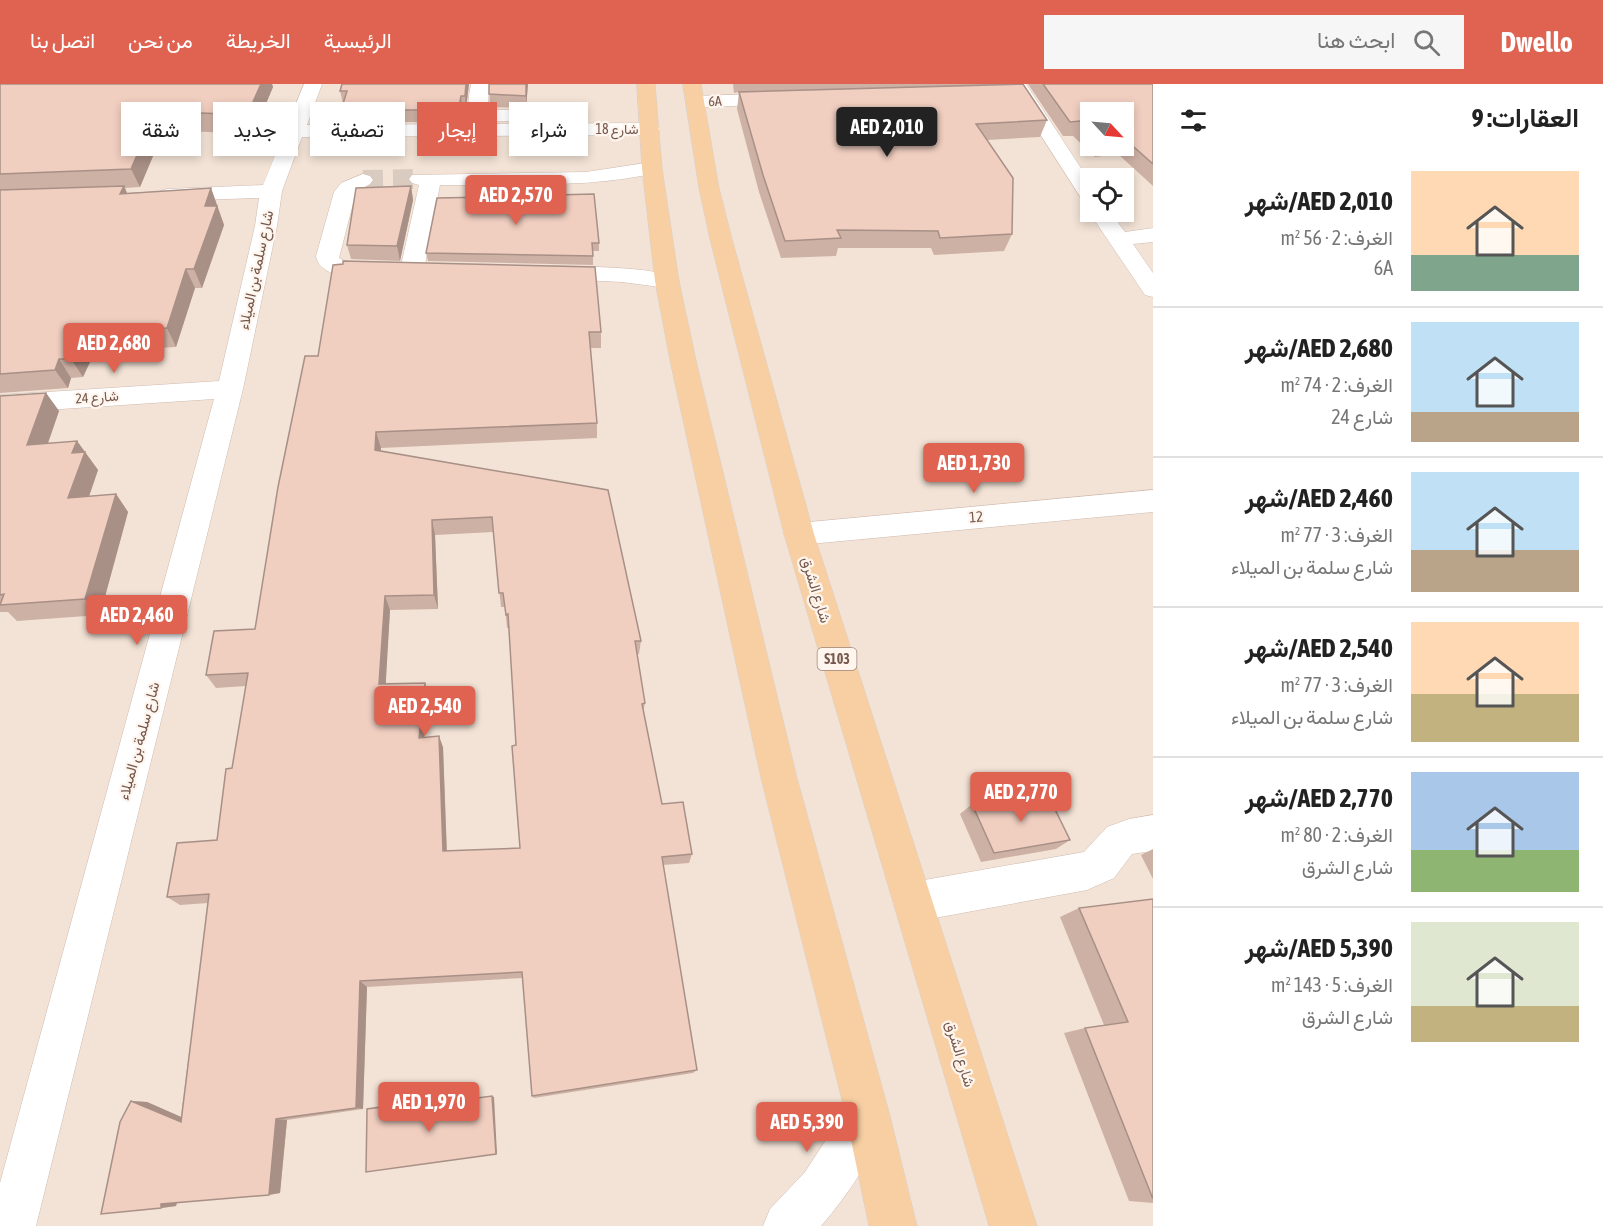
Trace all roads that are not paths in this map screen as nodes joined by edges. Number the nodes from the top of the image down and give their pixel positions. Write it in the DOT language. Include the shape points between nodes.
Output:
graph roads {
  1 [pos="313,84"];
  2 [pos="480,84"];
  3 [pos="646,84"];
  4 [pos="1019,88"];
  5 [pos="694,93"];
  6 [pos="998,93"];
  7 [pos="800,99"];
  8 [pos="509,115"];
  9 [pos="298,125"];
  10 [pos="509,129"];
  11 [pos="588,129"];
  12 [pos="650,129"];
  13 [pos="298,130"];
  14 [pos="285,156"];
  15 [pos="652,168"];
  16 [pos="505,178"];
  17 [pos="363,180"];
  18 [pos="1080,182"];
  19 [pos="271,191"];
  20 [pos="141,196"];
  21 [pos="502,205"];
  22 [pos="1106,222"];
  23 [pos="333,234"];
  24 [pos="357,234"];
  25 [pos="1153,235"];
  26 [pos="1118,240"];
  27 [pos="531,273"];
  28 [pos="667,281"];
  29 [pos="1153,290"];
  30 [pos="230,389"];
  31 [pos="0,404"];
  32 [pos="1153,501"];
  33 [pos="799,534"];
  34 [pos="1153,833"];
  35 [pos="913,902"];
  36 [pos="868,1116"];
  37 [pos="12,1226"];
  38 [pos="787,1226"];
  39 [pos="893,1226"];
  40 [pos="1013,1226"];
  1 -- 9 [label="street, شارع سلمة بن الميلاء"];
  2 -- 8 [label="street" via="477,110 481,114"];
  3 -- 12 [label="main road"];
  4 -- 6 [label="street"];
  4 -- 18 [label="street"];
  5 -- 7 [label="street, 6A"];
  5 -- 33 [label="main road, شارع الشرق / S103" via="721,239"];
  10 -- 13 [label="street, شارع 18"];
  11 -- 12 [label="street, شارع 18"];
  12 -- 15 [label="main road"];
  14 -- 19 [label="street, شارع سلمة بن الميلاء"];
  15 -- 16 [label="street" via="586,178"];
  15 -- 28 [label="main road"];
  16 -- 21 [label="street"];
  16 -- 23 [label="street" via="425,179 408,233 422,270 339,268 327,256"];
  17 -- 23 [label="street" via="345,192"];
  19 -- 20 [label="street"];
  19 -- 30 [label="street, شارع سلمة بن الميلاء"];
  22 -- 26 [label="street"];
  23 -- 24 [label="street"];
  25 -- 26 [label="street"];
  26 -- 29 [label="street"];
  27 -- 28 [label="street" via="622,275"];
  28 -- 36 [label="main road" via="779,778"];
  30 -- 31 [label="street, شارع 24"];
  30 -- 37 [label="street, شارع سلمة بن الميلاء"];
  32 -- 33 [label="street, 12"];
  33 -- 35 [label="main road, شارع الشرق / S103"];
  34 -- 35 [label="street" via="1122,839 1114,844 1106,861 1087,872"];
  35 -- 40 [label="main road, شارع الشرق / S103"];
  36 -- 38 [label="street" via="820,1190"];
  36 -- 39 [label="main road"];
}
